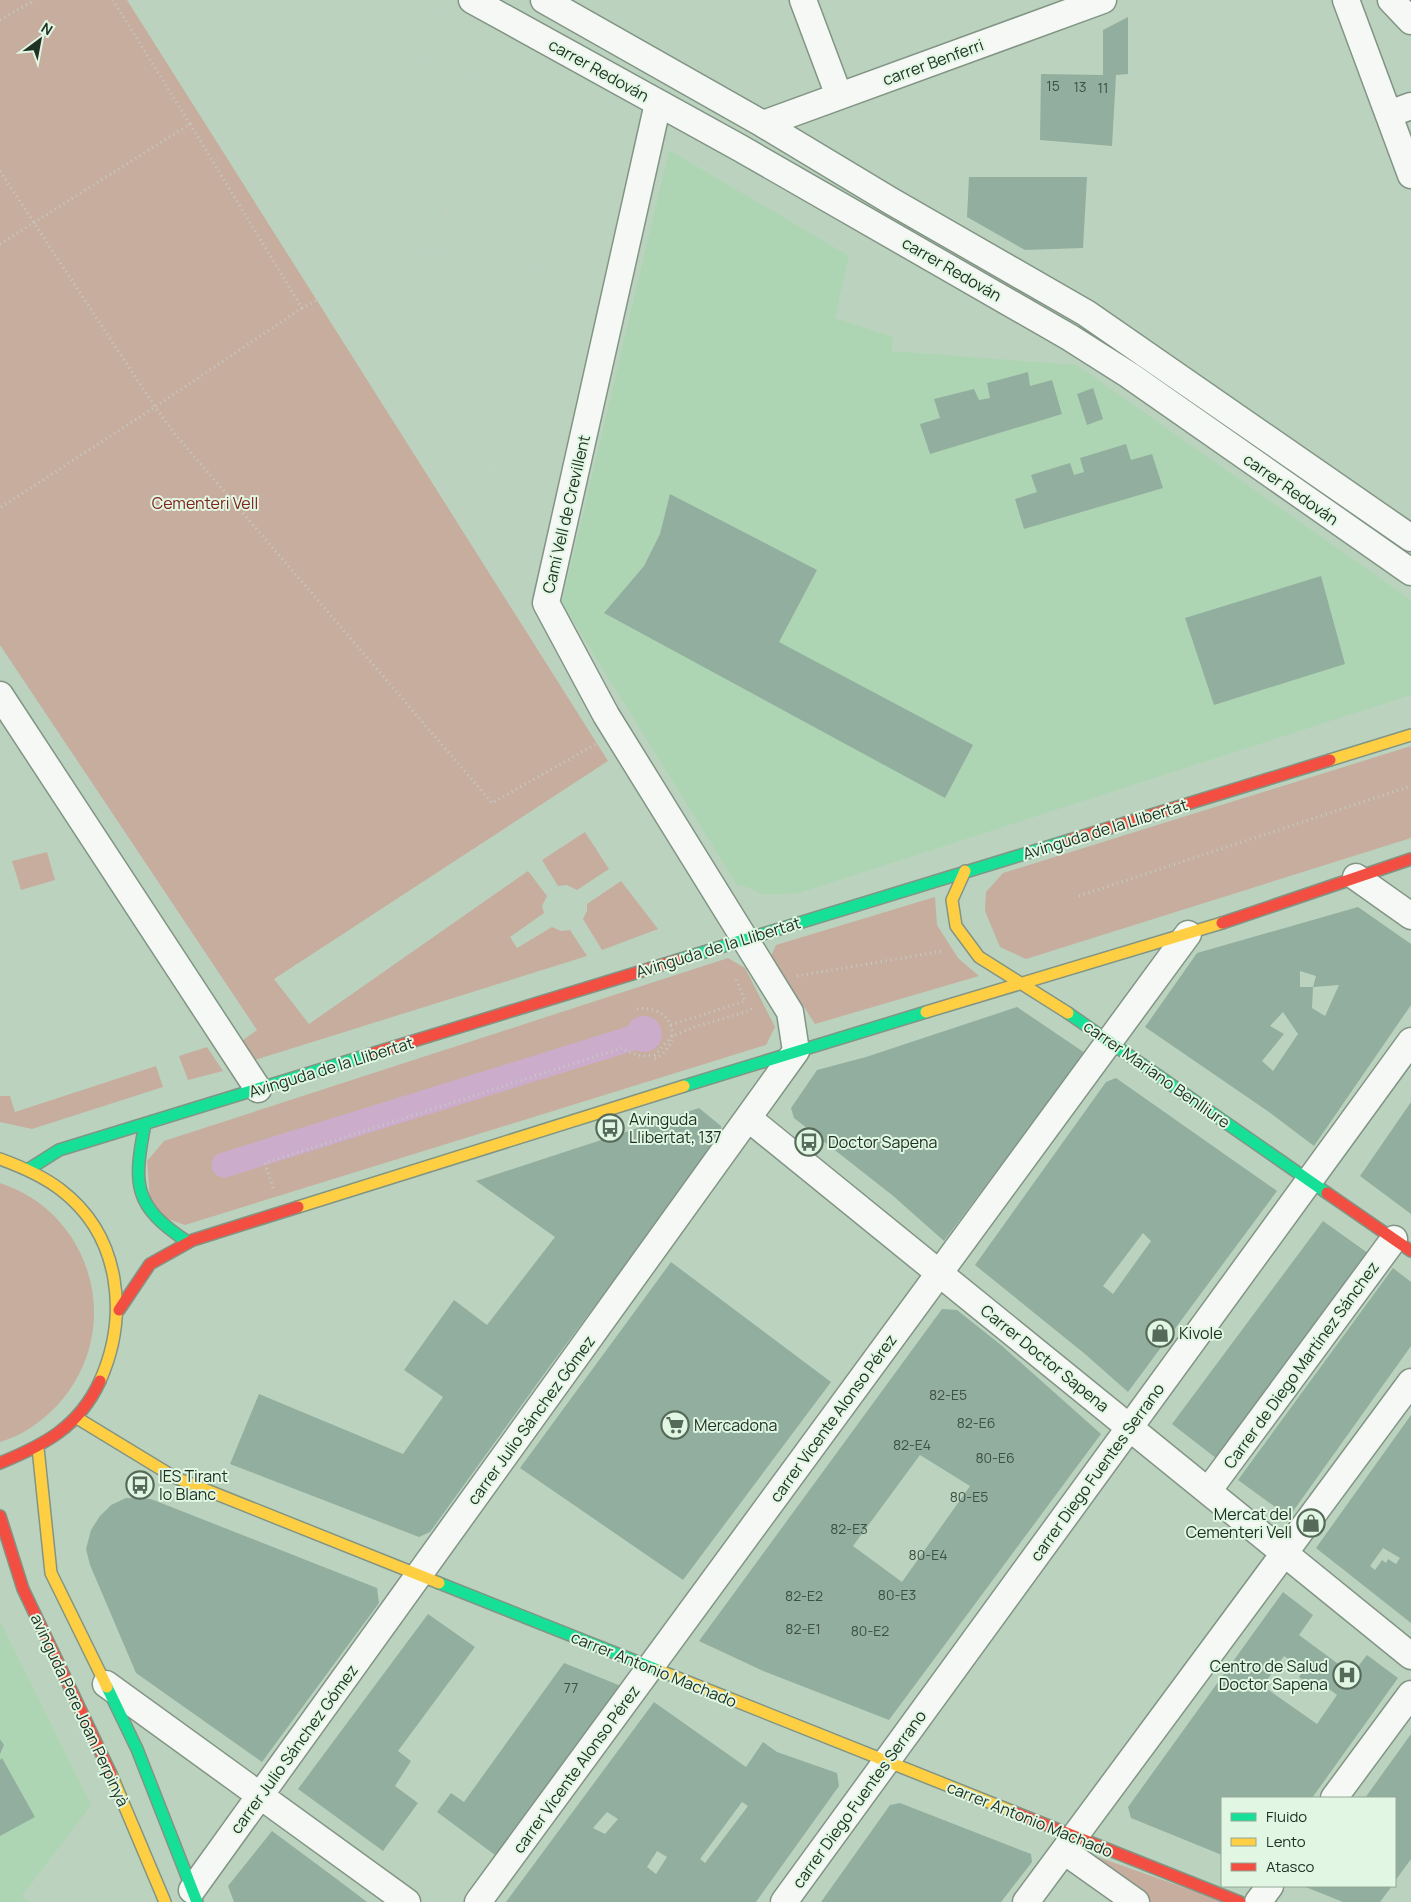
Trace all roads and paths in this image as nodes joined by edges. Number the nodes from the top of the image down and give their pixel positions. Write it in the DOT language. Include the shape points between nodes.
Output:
graph roads {
  1 [pos="35,0"];
  2 [pos="113,0"];
  3 [pos="140,0"];
  4 [pos="209,0"];
  5 [pos="257,0"];
  6 [pos="472,0"];
  7 [pos="544,0"];
  8 [pos="803,0"];
  9 [pos="1103,0"];
  10 [pos="1346,0"];
  11 [pos="1391,0"];
  12 [pos="0,20"];
  13 [pos="1411,21"];
  14 [pos="532,63"];
  15 [pos="473,74"];
  16 [pos="839,96"];
  17 [pos="658,103"];
  18 [pos="1400,110"];
  19 [pos="190,124"];
  20 [pos="763,124"];
  21 [pos="0,171"];
  22 [pos="1411,175"];
  23 [pos="33,224"];
  24 [pos="0,244"];
  25 [pos="446,257"];
  26 [pos="618,279"];
  27 [pos="321,298"];
  28 [pos="302,308"];
  29 [pos="155,407"];
  30 [pos="0,508"];
  31 [pos="1411,538"];
  32 [pos="532,567"];
  33 [pos="1411,572"];
  34 [pos="524,616"];
  35 [pos="0,695"];
  36 [pos="1411,735"];
  37 [pos="603,740"];
  38 [pos="1411,786"];
  39 [pos="64,791"];
  40 [pos="0,815"];
  41 [pos="1411,859"];
  42 [pos="965,871"];
  43 [pos="1356,877"];
  44 [pos="1079,896"];
  45 [pos="1411,916"];
  46 [pos="1188,934"];
  47 [pos="746,939"];
  48 [pos="944,951"];
  49 [pos="792,970"];
  50 [pos="735,976"];
  51 [pos="1024,982"];
  52 [pos="754,1007"];
  53 [pos="637,1009"];
  54 [pos="671,1025"];
  55 [pos="672,1036"];
  56 [pos="1110,1041"];
  57 [pos="1411,1041"];
  58 [pos="796,1051"];
  59 [pos="655,1059"];
  60 [pos="258,1089"];
  61 [pos="748,1118"];
  62 [pos="145,1124"];
  63 [pos="0,1159"];
  64 [pos="87,1167"];
  65 [pos="29,1169"];
  66 [pos="1310,1180"];
  67 [pos="281,1189"];
  68 [pos="126,1224"];
  69 [pos="188,1242"];
  70 [pos="1402,1245"];
  71 [pos="940,1273"];
  72 [pos="119,1310"];
  73 [pos="133,1363"];
  74 [pos="1411,1382"];
  75 [pos="77,1418"];
  76 [pos="1130,1428"];
  77 [pos="118,1443"];
  78 [pos="38,1448"];
  79 [pos="97,1454"];
  80 [pos="0,1463"];
  81 [pos="121,1474"];
  82 [pos="1208,1492"];
  83 [pos="42,1494"];
  84 [pos="0,1516"];
  85 [pos="69,1517"];
  86 [pos="1284,1553"];
  87 [pos="419,1575"];
  88 [pos="1411,1656"];
  89 [pos="650,1667"];
  90 [pos="106,1684"];
  91 [pos="1411,1694"];
  92 [pos="886,1761"];
  93 [pos="260,1797"];
  94 [pos="1335,1797"];
  95 [pos="1069,1843"];
  96 [pos="1269,1887"];
  97 [pos="195,1896"];
  98 [pos="165,1902"];
  99 [pos="407,1902"];
  100 [pos="478,1902"];
  101 [pos="784,1902"];
  102 [pos="1026,1902"];
  103 [pos="1136,1902"];
  104 [pos="1240,1902"];
  105 [pos="1258,1902"];
  1 -- 12 [label="path"];
  2 -- 19 [label="path"];
  3 -- 27 [label="path"];
  4 -- 25 [label="path" via="284,176 385,244"];
  5 -- 15 [label="path" via="305,24"];
  6 -- 17 [label="street, carrer Redován"];
  7 -- 20 [label="street, carrer Redován"];
  8 -- 16 [label="street"];
  9 -- 16 [label="street, carrer Benferri"];
  10 -- 18 [label="street"];
  11 -- 13 [label="street"];
  14 -- 15 [label="path" via="523,58"];
  15 -- 25 [label="path" via="447,148"];
  16 -- 20 [label="street, carrer Benferri"];
  17 -- 26 [label="street, Camí Vell de Crevillent"];
  17 -- 33 [label="street, carrer Redován" via="1069,336"];
  18 -- 22 [label="street"];
  19 -- 23 [label="path"];
  19 -- 28 [label="path"];
  20 -- 31 [label="street, carrer Redován" via="1086,313"];
  21 -- 23 [label="path"];
  23 -- 24 [label="path"];
  23 -- 29 [label="path"];
  25 -- 26 [label="path"];
  25 -- 32 [label="path" via="457,376"];
  26 -- 47 [label="street, Camí Vell de Crevillent" via="546,603 606,714"];
  27 -- 28 [label="path"];
  27 -- 34 [label="path"];
  28 -- 29 [label="path"];
  29 -- 30 [label="path"];
  29 -- 37 [label="path" via="492,803"];
  35 -- 39 [label="street"];
  36 -- 42 [label="main road, Avinguda de la Llibertat"];
  38 -- 44 [label="path"];
  39 -- 40 [label="path"];
  39 -- 60 [label="street"];
  41 -- 43 [label="main road"];
  42 -- 47 [label="main road, Avinguda de la Llibertat"];
  42 -- 51 [label="main road, carrer Mariano Benlliure" via="952,900 956,926 978,956"];
  43 -- 45 [label="street"];
  43 -- 46 [label="main road"];
  46 -- 51 [label="main road"];
  46 -- 56 [label="street, carrer Vicente Alonso Pérez"];
  47 -- 58 [label="street" via="790,1012"];
  47 -- 60 [label="main road, Avinguda de la Llibertat"];
  48 -- 49 [label="path" via="796,976"];
  50 -- 54 [label="path" via="745,1001"];
  51 -- 56 [label="main road, carrer Mariano Benlliure"];
  51 -- 58 [label="main road"];
  52 -- 55 [label="path"];
  53 -- 54 [label="path" via="656,1009"];
  54 -- 55 [label="path"];
  55 -- 59 [label="path" via="669,1048"];
  55 -- 67 [label="path" via="655,1055 630,1053 622,1048 265,1163 274,1192"];
  56 -- 66 [label="main road, carrer Mariano Benlliure"];
  56 -- 71 [label="street, carrer Vicente Alonso Pérez"];
  57 -- 66 [label="street, carrer Diego Fuentes Serrano"];
  58 -- 61 [label="street, carrer Julio Sánchez Gómez"];
  58 -- 69 [label="main road"];
  60 -- 62 [label="main road, Avinguda de la Llibertat"];
  61 -- 71 [label="street, Carrer Doctor Sapena"];
  61 -- 87 [label="street, carrer Julio Sánchez Gómez"];
  62 -- 65 [label="main road, Avinguda de la Llibertat" via="58,1150"];
  62 -- 69 [label="main road" via="138,1159 138,1184 145,1206 170,1232"];
  63 -- 65 [label="main road"];
  64 -- 68 [label="path"];
  65 -- 72 [label="main road" via="57,1186 81,1209 102,1241 114,1273"];
  66 -- 70 [label="main road, carrer Mariano Benlliure"];
  66 -- 76 [label="street, carrer Diego Fuentes Serrano"];
  69 -- 72 [label="main road" via="150,1264"];
  70 -- 82 [label="street, Carrer de Diego Martínez Sánchez"];
  71 -- 76 [label="street, Carrer Doctor Sapena"];
  71 -- 89 [label="street, carrer Vicente Alonso Pérez"];
  72 -- 75 [label="main road" via="115,1343 100,1386"];
  73 -- 77 [label="path" via="132,1373 148,1423"];
  74 -- 86 [label="street"];
  75 -- 77 [label="main road, carrer Antonio Machado"];
  75 -- 78 [label="main road"];
  76 -- 82 [label="street, Carrer Doctor Sapena"];
  76 -- 92 [label="street, carrer Diego Fuentes Serrano"];
  77 -- 87 [label="main road, carrer Antonio Machado" via="174,1478"];
  78 -- 80 [label="main road"];
  78 -- 83 [label="main road, avinguda Pere Joan Perpinyà"];
  79 -- 83 [label="path" via="67,1507 60,1495"];
  81 -- 85 [label="path" via="126,1481 71,1526"];
  82 -- 86 [label="street, Carrer Doctor Sapena"];
  83 -- 90 [label="main road, avinguda Pere Joan Perpinyà" via="51,1574"];
  84 -- 98 [label="main road, avinguda Pere Joan Perpinyà" via="22,1586 110,1769"];
  86 -- 88 [label="street, Carrer Doctor Sapena"];
  86 -- 95 [label="street"];
  87 -- 89 [label="main road, carrer Antonio Machado"];
  87 -- 93 [label="street, carrer Julio Sánchez Gómez"];
  89 -- 92 [label="main road, carrer Antonio Machado"];
  89 -- 100 [label="street, carrer Vicente Alonso Pérez"];
  90 -- 93 [label="street"];
  90 -- 97 [label="main road, avinguda Pere Joan Perpinyà" via="137,1749"];
  91 -- 94 [label="street"];
  92 -- 95 [label="main road, carrer Antonio Machado"];
  92 -- 101 [label="street, carrer Diego Fuentes Serrano"];
  93 -- 97 [label="street, carrer Julio Sánchez Gómez"];
  93 -- 99 [label="street"];
  95 -- 102 [label="street"];
  95 -- 103 [label="street"];
  95 -- 104 [label="main road, carrer Antonio Machado" via="1140,1862"];
  96 -- 105 [label="street"];
}
